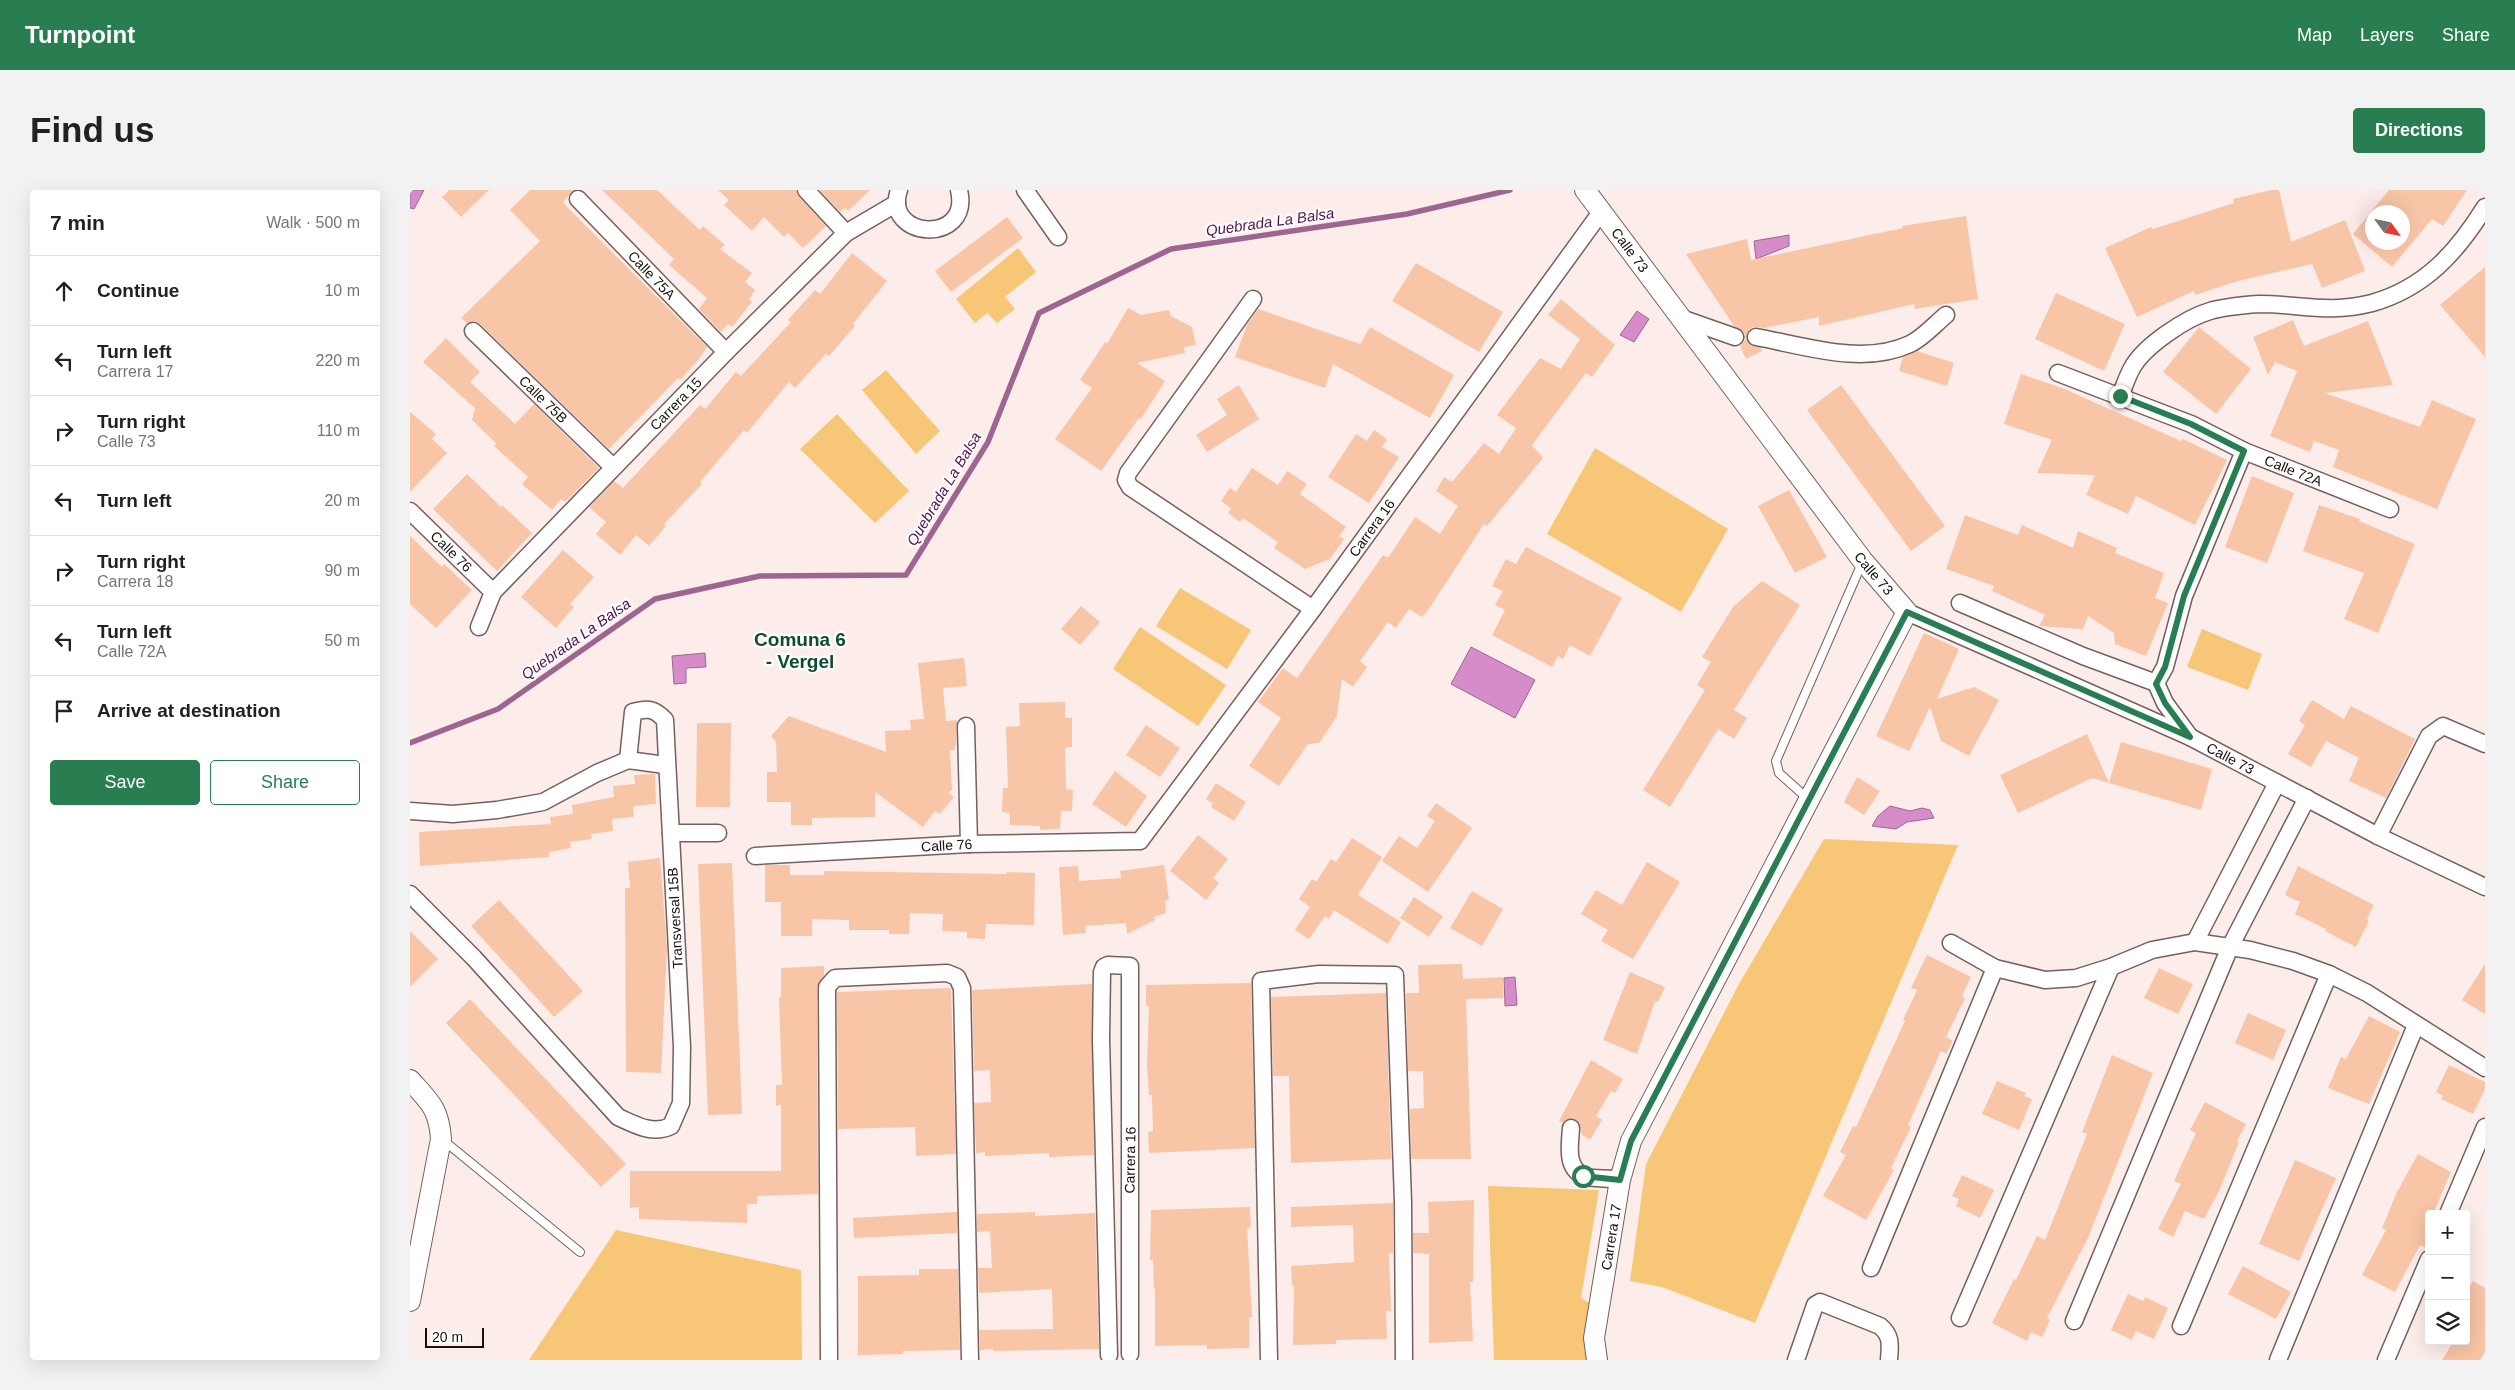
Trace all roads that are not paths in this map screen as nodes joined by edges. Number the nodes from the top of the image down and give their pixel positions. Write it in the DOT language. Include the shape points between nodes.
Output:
graph roads {
  1 [pos="806,190"];
  2 [pos="959,190"];
  3 [pos="1025,190"];
  4 [pos="1585,190"];
  5 [pos="898,197"];
  6 [pos="578,199"];
  7 [pos="2485,208"];
  8 [pos="1601,212"];
  9 [pos="846,233"];
  10 [pos="1058,237"];
  11 [pos="1253,299"];
  12 [pos="1946,315"];
  13 [pos="1681,318"];
  14 [pos="473,330"];
  15 [pos="1735,337"];
  16 [pos="1756,338"];
  17 [pos="726,352"];
  18 [pos="2058,374"];
  19 [pos="2120,396"];
  20 [pos="2244,451"];
  21 [pos="613,467"];
  22 [pos="2390,509"];
  23 [pos="410,511"];
  24 [pos="1863,561"];
  25 [pos="493,592"];
  26 [pos="1960,603"];
  27 [pos="1313,609"];
  28 [pos="1907,612"];
  29 [pos="479,627"];
  30 [pos="2156,684"];
  31 [pos="966,726"];
  32 [pos="2190,737"];
  33 [pos="2485,744"];
  34 [pos="628,760"];
  35 [pos="666,765"];
  36 [pos="2278,782"];
  37 [pos="2307,798"];
  38 [pos="1808,799"];
  39 [pos="410,811"];
  40 [pos="671,833"];
  41 [pos="718,833"];
  42 [pos="2378,836"];
  43 [pos="1140,841"];
  44 [pos="969,844"];
  45 [pos="755,856"];
  46 [pos="2485,887"];
  47 [pos="410,894"];
  48 [pos="2195,942"];
  49 [pos="1951,944"];
  50 [pos="2230,946"];
  51 [pos="2110,967"];
  52 [pos="1995,968"];
  53 [pos="2329,974"];
  54 [pos="2416,1026"];
  55 [pos="2485,1068"];
  56 [pos="410,1080"];
  57 [pos="2485,1127"];
  58 [pos="1572,1128"];
  59 [pos="441,1139"];
  60 [pos="1620,1180"];
  61 [pos="2450,1210"];
  62 [pos="1129,1219"];
  63 [pos="1106,1221"];
  64 [pos="580,1252"];
  65 [pos="1871,1268"];
  66 [pos="2425,1268"];
  67 [pos="410,1301"];
  68 [pos="1960,1318"];
  69 [pos="2074,1321"];
  70 [pos="2181,1326"];
  71 [pos="1135,1357"];
  72 [pos="1104,1358"];
  73 [pos="829,1360"];
  74 [pos="970,1360"];
  75 [pos="1269,1360"];
  76 [pos="1404,1360"];
  77 [pos="1597,1360"];
  78 [pos="1796,1360"];
  79 [pos="1889,1360"];
  80 [pos="2278,1360"];
  81 [pos="2386,1360"];
  1 -- 9 [label="street"];
  2 -- 5 [label="street" via="959,208 955,218 937,230 926,231 906,222"];
  3 -- 10 [label="street"];
  4 -- 8 [label="street, Calle 73"];
  5 -- 9 [label="street, Carrera 15"];
  6 -- 17 [label="street, Calle 75A"];
  7 -- 19 [label="street" via="2468,234 2435,272 2405,290 2335,310 2259,304 2209,311 2157,338 2132,367"];
  8 -- 13 [label="street, Calle 73"];
  8 -- 27 [label="street, Carrera 16"];
  9 -- 17 [label="street, Carrera 15"];
  11 -- 27 [label="street" via="1126,480 1130,486"];
  12 -- 16 [label="street" via="1912,343 1883,353 1854,354"];
  13 -- 15 [label="street"];
  13 -- 24 [label="street, Calle 73"];
  14 -- 21 [label="street, Calle 75B"];
  17 -- 21 [label="street, Carrera 15"];
  18 -- 19 [label="street, Calle 72A"];
  19 -- 20 [label="street, Calle 72A" via="2191,424"];
  20 -- 22 [label="street, Calle 72A"];
  20 -- 30 [label="street" via="2184,596 2165,667"];
  21 -- 25 [label="street, Carrera 15"];
  23 -- 25 [label="street, Calle 76"];
  24 -- 28 [label="street, Calle 73"];
  24 -- 38 [label="lane" via="1776,761 1779,773"];
  25 -- 29 [label="street, Carrera 15"];
  26 -- 30 [label="street"];
  27 -- 43 [label="street, Carrera 16"];
  28 -- 32 [label="street, Calle 73"];
  28 -- 38 [label="street, Carrera 17"];
  30 -- 32 [label="street" via="2165,703"];
  31 -- 44 [label="street"];
  32 -- 36 [label="street, Calle 73"];
  33 -- 42 [label="street" via="2444,726 2429,736"];
  34 -- 35 [label="street"];
  34 -- 35 [label="street, Transversal 15B" via="633,712 646,708 656,711 665,720"];
  34 -- 39 [label="street" via="543,802 453,814"];
  35 -- 40 [label="street, Transversal 15B"];
  36 -- 37 [label="street, Calle 73"];
  36 -- 48 [label="street"];
  37 -- 42 [label="street, Calle 73"];
  37 -- 50 [label="street"];
  38 -- 60 [label="street, Carrera 17" via="1631,1141"];
  40 -- 41 [label="street"];
  40 -- 47 [label="street, Transversal 15B" via="682,1047 681,1103 671,1126 660,1131 641,1128 618,1117 474,958"];
  42 -- 46 [label="street, Calle 73"];
  43 -- 44 [label="street, Calle 76"];
  44 -- 45 [label="street, Calle 76"];
  48 -- 50 [label="street"];
  48 -- 51 [label="street" via="2152,950"];
  49 -- 52 [label="street"];
  50 -- 53 [label="street" via="2293,961"];
  50 -- 69 [label="street"];
  51 -- 52 [label="street" via="2076,978 2045,980"];
  51 -- 68 [label="street"];
  52 -- 65 [label="street"];
  53 -- 54 [label="street" via="2367,993"];
  53 -- 70 [label="street"];
  54 -- 55 [label="street"];
  54 -- 80 [label="street"];
  56 -- 59 [label="street" via="429,1100 439,1118"];
  57 -- 61 [label="street"];
  58 -- 60 [label="street" via="1569,1153 1573,1165 1583,1176"];
  59 -- 64 [label="lane"];
  59 -- 67 [label="street"];
  60 -- 77 [label="street, Carrera 17" via="1594,1338"];
  62 -- 63 [label="street"];
  62 -- 63 [label="street, Carrera 16" via="1130,966 1108,965 1102,972 1101,1039"];
  62 -- 71 [label="street, Carrera 16"];
  63 -- 72 [label="street, Carrera 16"];
  66 -- 81 [label="street"];
  71 -- 72 [label="street"];
  73 -- 74 [label="street" via="827,987 835,978 947,973 957,977 962,988"];
  75 -- 76 [label="street" via="1261,981 1319,974 1395,975 1403,1202"];
  78 -- 79 [label="street" via="1815,1305 1820,1302 1886,1331 1890,1338"];
}
